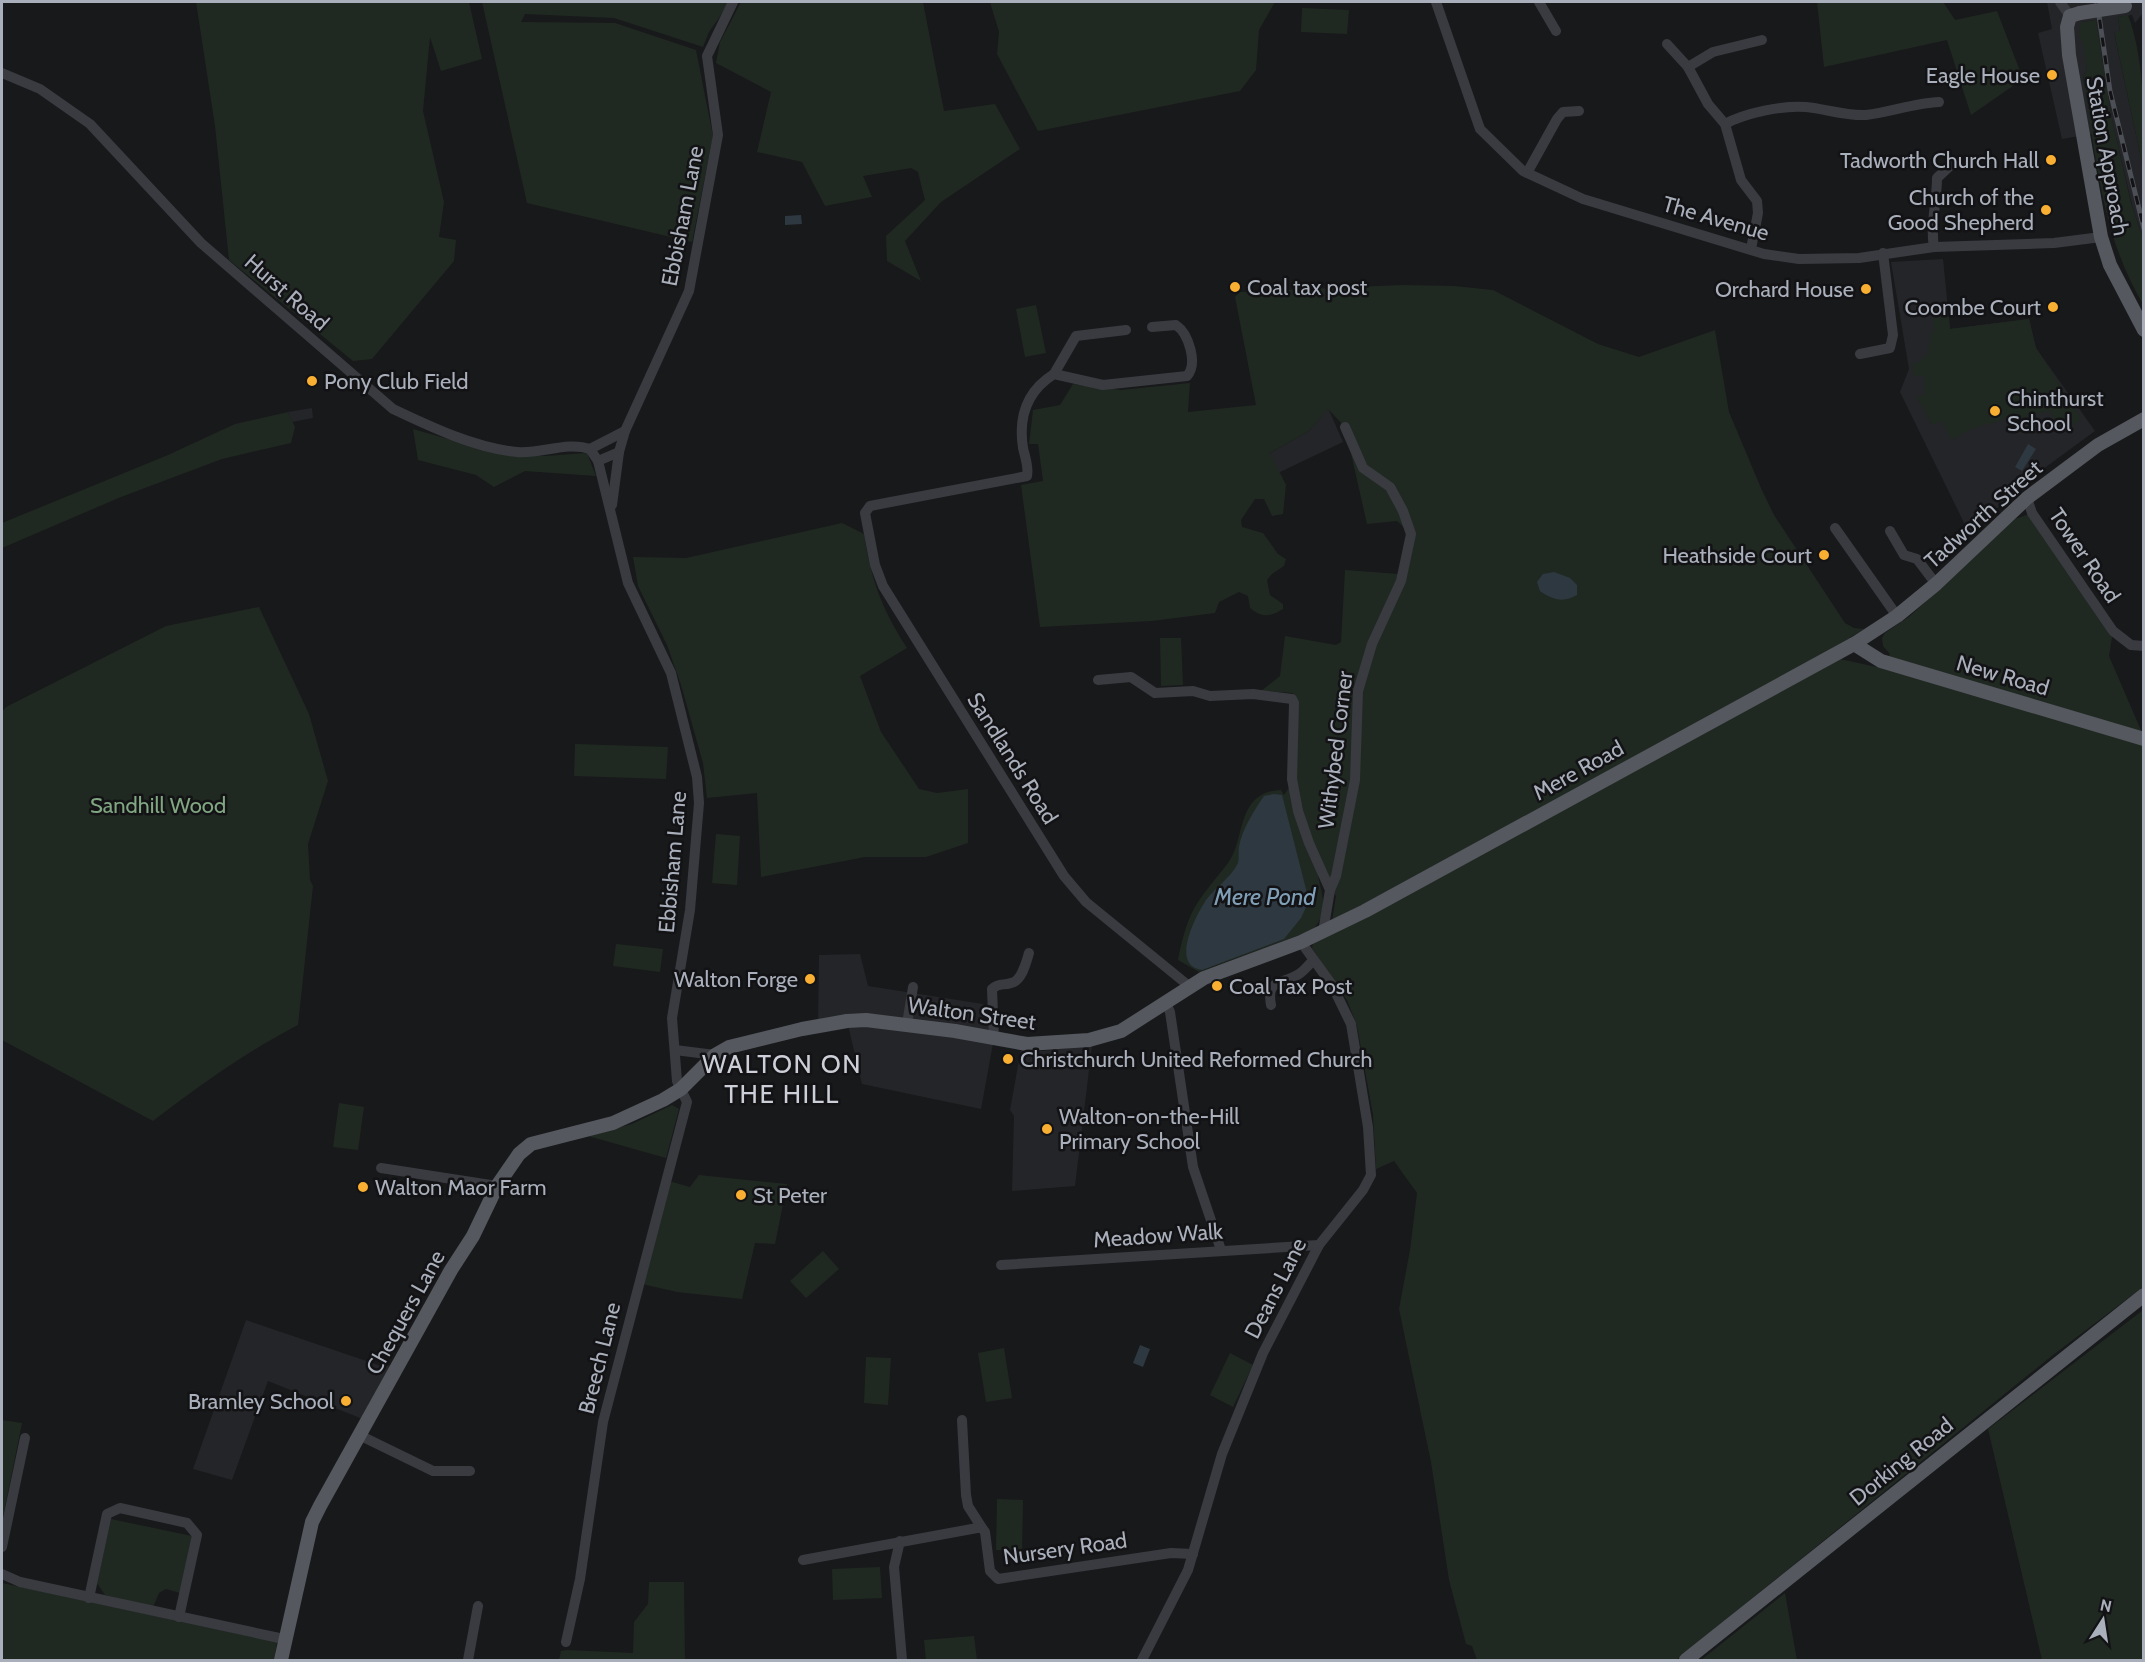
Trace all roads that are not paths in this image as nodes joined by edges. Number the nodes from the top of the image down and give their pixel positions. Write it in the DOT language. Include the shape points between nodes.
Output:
graph roads {
  1 [pos="733,2"];
  2 [pos="1436,2"];
  3 [pos="1539,2"];
  4 [pos="2060,2"];
  5 [pos="2128,4"];
  6 [pos="2075,15"];
  7 [pos="1556,31"];
  8 [pos="1762,40"];
  9 [pos="1667,44"];
  10 [pos="1688,67"];
  11 [pos="2,73"];
  12 [pos="1939,102"];
  13 [pos="1579,111"];
  14 [pos="1725,124"];
  15 [pos="1976,162"];
  16 [pos="1527,173"];
  17 [pos="2101,237"];
  18 [pos="1934,247"];
  19 [pos="1751,249"];
  20 [pos="1883,253"];
  21 [pos="1152,327"];
  22 [pos="1126,330"];
  23 [pos="2144,330"];
  24 [pos="1860,354"];
  25 [pos="1054,374"];
  26 [pos="2144,419"];
  27 [pos="1345,427"];
  28 [pos="625,431"];
  29 [pos="591,449"];
  30 [pos="619,452"];
  31 [pos="598,461"];
  32 [pos="2027,498"];
  33 [pos="611,512"];
  34 [pos="1835,528"];
  35 [pos="1890,531"];
  36 [pos="1936,584"];
  37 [pos="1896,616"];
  38 [pos="1854,644"];
  39 [pos="2144,646"];
  40 [pos="1098,680"];
  41 [pos="2144,739"];
  42 [pos="1330,890"];
  43 [pos="1323,932"];
  44 [pos="1302,942"];
  45 [pos="1029,953"];
  46 [pos="1312,961"];
  47 [pos="1189,986"];
  48 [pos="913,987"];
  49 [pos="1166,1001"];
  50 [pos="1271,1005"];
  51 [pos="907,1024"];
  52 [pos="994,1038"];
  53 [pos="675,1050"];
  54 [pos="715,1055"];
  55 [pos="681,1089"];
  56 [pos="381,1168"];
  57 [pos="496,1186"];
  58 [pos="1318,1245"];
  59 [pos="1221,1250"];
  60 [pos="1001,1265"];
  61 [pos="2144,1295"];
  62 [pos="962,1420"];
  63 [pos="359,1435"];
  64 [pos="25,1438"];
  65 [pos="470,1471"];
  66 [pos="982,1528"];
  67 [pos="900,1541"];
  68 [pos="2,1547"];
  69 [pos="1193,1554"];
  70 [pos="803,1560"];
  71 [pos="2,1574"];
  72 [pos="88,1598"];
  73 [pos="478,1606"];
  74 [pos="179,1617"];
  75 [pos="284,1639"];
  76 [pos="566,1642"];
  77 [pos="281,1660"];
  78 [pos="468,1660"];
  79 [pos="902,1660"];
  80 [pos="1142,1660"];
  81 [pos="1686,1660"];
  1 -- 28 [label="street, Ebbisham Lane" via="707,56 718,135 689,291"];
  2 -- 16 [label="street, The Avenue" via="1480,129"];
  3 -- 7 [label="street"];
  4 -- 6 [label="street"];
  5 -- 6 [label="main road, bridge"];
  6 -- 17 [label="main road, Station Approach" via="2067,27 2069,55"];
  8 -- 10 [label="street" via="1713,52"];
  9 -- 10 [label="street"];
  10 -- 14 [label="street" via="1708,104"];
  11 -- 29 [label="street, Hurst Road" via="40,88 90,124 201,243 393,409 430,426 516,452 578,445"];
  12 -- 14 [label="street" via="1854,115 1804,107 1741,115"];
  13 -- 16 [label="street" via="1563,112 1557,119"];
  14 -- 19 [label="street" via="1741,180 1756,201 1758,213"];
  15 -- 18 [label="street" via="1952,164 1937,178"];
  16 -- 19 [label="street, The Avenue" via="1583,200"];
  17 -- 18 [label="street, The Avenue" via="2054,243"];
  17 -- 23 [label="main road, Station Approach" via="2110,265"];
  18 -- 20 [label="street, The Avenue"];
  19 -- 20 [label="street, The Avenue" via="1799,259 1859,258"];
  20 -- 24 [label="street" via="1893,335 1890,348"];
  21 -- 25 [label="street" via="1176,325 1181,329 1189,344 1192,369 1187,376 1108,385"];
  22 -- 25 [label="street" via="1076,336"];
  25 -- 47 [label="street, Sandlands Road" via="1032,393 1022,415 1028,473 1024,478 866,509 875,565 883,586 1064,876 1086,902"];
  26 -- 32 [label="main road, Tadworth Street" via="2098,445"];
  27 -- 42 [label="street, Withybed Corner" via="1363,468 1390,487 1411,534 1401,581 1372,644 1358,691 1355,780"];
  28 -- 29 [label="street"];
  28 -- 30 [label="street, Ebbisham Lane"];
  29 -- 31 [label="street, Ebbisham Lane"];
  30 -- 31 [label="street"];
  30 -- 33 [label="street, Ebbisham Lane"];
  31 -- 33 [label="street, Ebbisham Lane"];
  32 -- 36 [label="main road, Tadworth Street"];
  32 -- 39 [label="street, Tower Road" via="2032,513 2113,631 2130,645"];
  33 -- 53 [label="street, Ebbisham Lane" via="628,583 671,673 697,777 699,803 690,910 672,1018"];
  34 -- 37 [label="street"];
  35 -- 36 [label="street" via="1904,555 1917,559"];
  36 -- 37 [label="main road, Tadworth Street"];
  37 -- 38 [label="main road, Tadworth Street"];
  38 -- 41 [label="main road, New Road" via="1881,661"];
  38 -- 43 [label="main road, Mere Road"];
  40 -- 42 [label="street, Withybed Corner" via="1131,677 1155,693 1193,691 1210,696 1252,694 1292,699 1292,779 1298,811"];
  42 -- 43 [label="street, Withybed Corner"];
  43 -- 44 [label="main road, Walton Street"];
  44 -- 46 [label="street, Deans Lane"];
  44 -- 47 [label="main road, Walton Street"];
  45 -- 52 [label="street" via="1019,978 992,988"];
  46 -- 50 [label="street" via="1301,973 1272,987"];
  46 -- 58 [label="street, Deans Lane" via="1332,985 1351,1024 1371,1166 1363,1190"];
  47 -- 49 [label="main road, Walton Street"];
  48 -- 51 [label="street"];
  49 -- 52 [label="main road, Walton Street" via="1121,1031 1089,1040 1027,1044"];
  49 -- 59 [label="street" via="1193,1167"];
  51 -- 52 [label="main road, Walton Street"];
  51 -- 54 [label="main road, Walton Street" via="847,1021 740,1044"];
  53 -- 54 [label="street"];
  53 -- 55 [label="street, Ebbisham Lane"];
  54 -- 55 [label="main road, Walton Street"];
  55 -- 57 [label="main road, Chequers Lane" via="613,1123 531,1144"];
  55 -- 76 [label="street, Breech Lane" via="687,1102 601,1431 580,1579"];
  56 -- 57 [label="street"];
  57 -- 63 [label="main road, Chequers Lane" via="473,1236"];
  58 -- 59 [label="street, Meadow Walk"];
  58 -- 69 [label="street, Deans Lane" via="1255,1371 1222,1454"];
  59 -- 60 [label="street, Meadow Walk"];
  61 -- 81 [label="main road, Dorking Road"];
  62 -- 66 [label="street, Nursery Road" via="968,1506"];
  63 -- 65 [label="street" via="434,1471"];
  63 -- 75 [label="main road, Chequers Lane" via="312,1522"];
  64 -- 68 [label="street"];
  66 -- 67 [label="street, Nursery Road"];
  66 -- 69 [label="street, Nursery Road" via="990,1571 998,1579 1171,1553"];
  67 -- 70 [label="street, Nursery Road"];
  67 -- 79 [label="street" via="894,1567"];
  69 -- 80 [label="street, Deans Lane"];
  71 -- 72 [label="street"];
  72 -- 74 [label="street"];
  72 -- 74 [label="street" via="107,1514 120,1508 187,1523 197,1535"];
  73 -- 78 [label="street"];
  74 -- 75 [label="street"];
  75 -- 77 [label="main road, Chequers Lane"];
}
